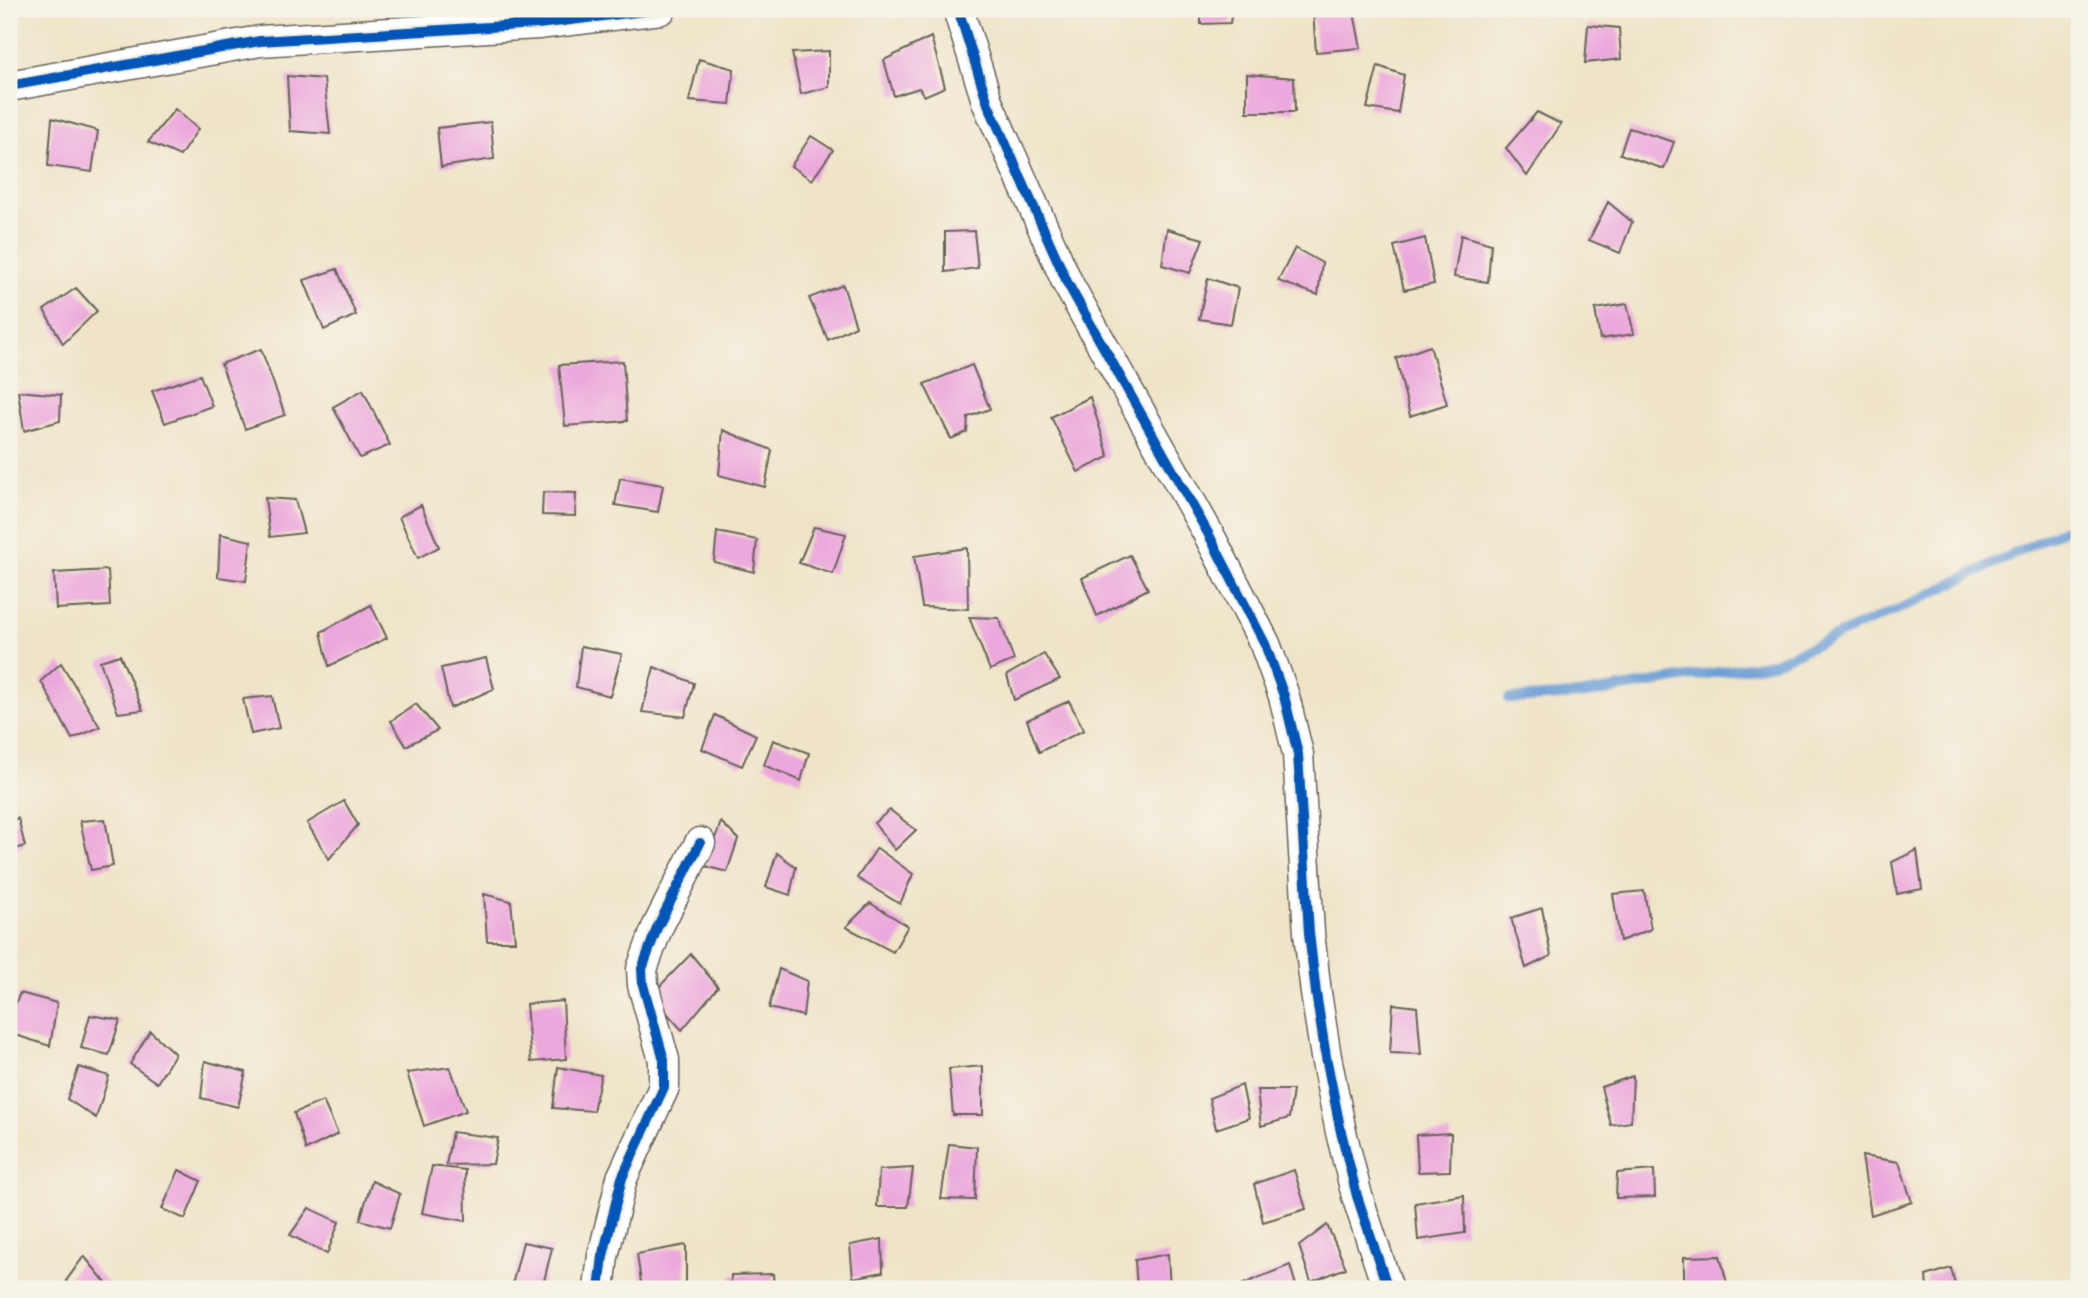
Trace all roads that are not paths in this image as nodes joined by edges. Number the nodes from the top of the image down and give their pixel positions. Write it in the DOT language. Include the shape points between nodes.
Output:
graph roads {
  1 [pos="662,9"];
  2 [pos="958,9"];
  3 [pos="9,86"];
  4 [pos="699,843"];
  5 [pos="599,1289"];
  6 [pos="1388,1289"];
  1 -- 3 [label="street" via="538,23 260,41"];
  2 -- 6 [label="street" via="988,104 1068,284 1209,535 1265,644 1284,696 1298,754 1309,933 1326,1056 1357,1196"];
  4 -- 5 [label="street" via="642,969 664,1060 664,1087 622,1178"];
}
